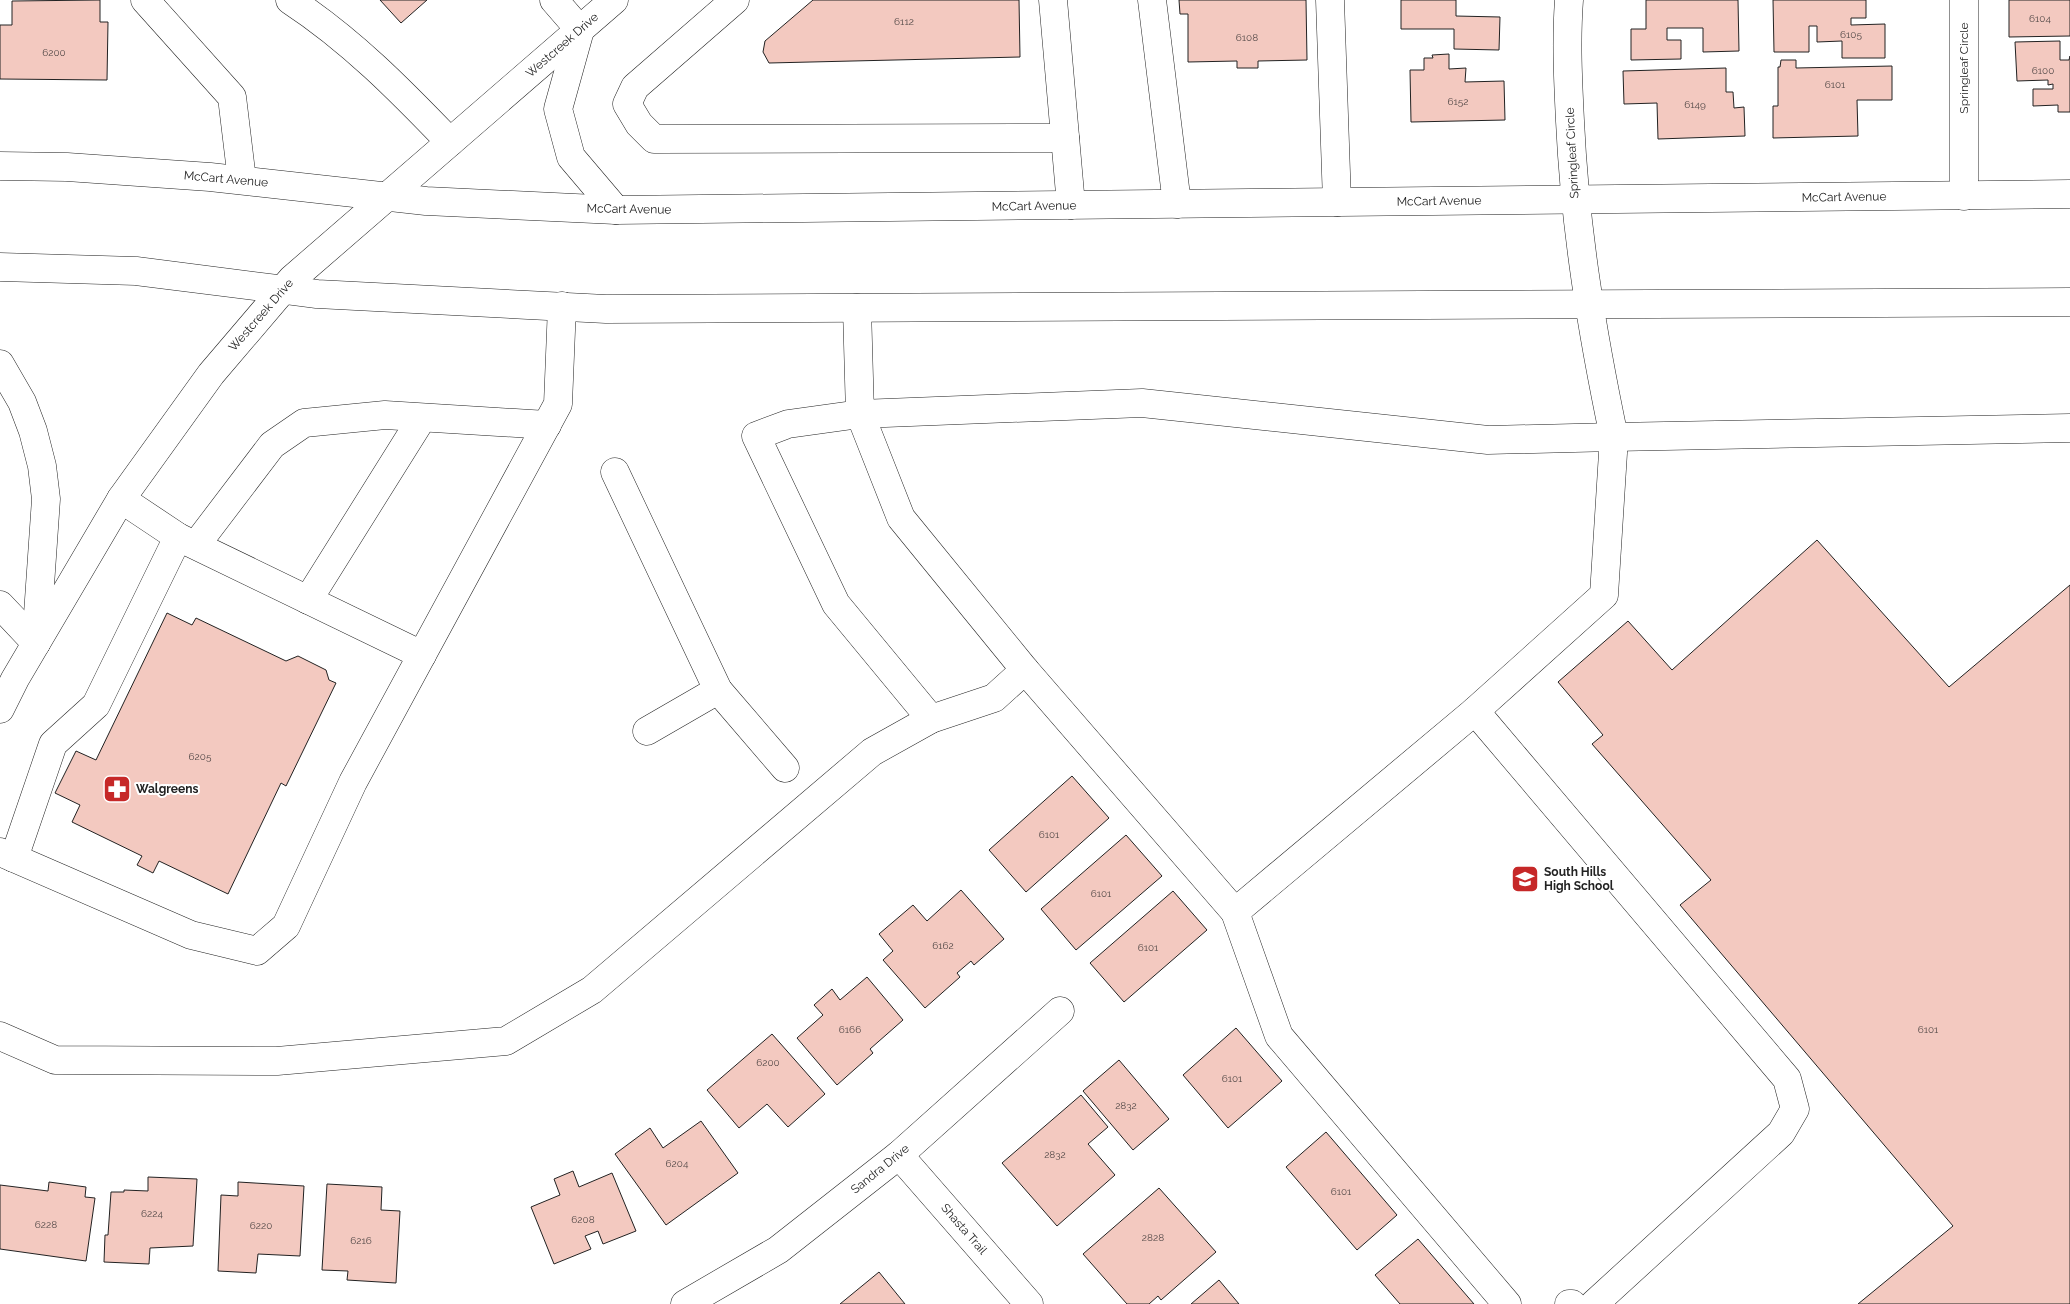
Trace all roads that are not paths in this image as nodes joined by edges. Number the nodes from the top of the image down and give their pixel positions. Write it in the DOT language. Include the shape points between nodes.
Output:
graph roads {
  1 [pos="145,0"];
  2 [pos="290,0"];
  3 [pos="554,0"];
  4 [pos="614,0"];
  5 [pos="735,0"];
  6 [pos="1052,0"];
  7 [pos="1152,0"];
  8 [pos="1330,0"];
  9 [pos="1569,0"];
  10 [pos="1964,0"];
  11 [pos="580,30"];
  12 [pos="1065,138"];
  13 [pos="450,142"];
  14 [pos="0,166"];
  15 [pos="242,180"];
  16 [pos="2070,194"];
  17 [pos="387,196"];
  18 [pos="1964,196"];
  19 [pos="1574,200"];
  20 [pos="1337,202"];
  21 [pos="1177,204"];
  22 [pos="1071,205"];
  23 [pos="616,210"];
  24 [pos="0,267"];
  25 [pos="283,291"];
  26 [pos="2070,302"];
  27 [pos="1589,304"];
  28 [pos="562,306"];
  29 [pos="857,308"];
  30 [pos="0,364"];
  31 [pos="860,414"];
  32 [pos="422,418"];
  33 [pos="547,425"];
  34 [pos="2070,428"];
  35 [pos="1614,437"];
  36 [pos="615,472"];
  37 [pos="121,499"];
  38 [pos="187,541"];
  39 [pos="308,600"];
  40 [pos="0,605"];
  41 [pos="36,643"];
  42 [pos="422,655"];
  43 [pos="1025,670"];
  44 [pos="718,690"];
  45 [pos="0,709"];
  46 [pos="1475,711"];
  47 [pos="932,719"];
  48 [pos="648,731"];
  49 [pos="785,768"];
  50 [pos="7,855"];
  51 [pos="1235,912"];
  52 [pos="1060,1011"];
  53 [pos="0,1036"];
  54 [pos="899,1155"];
  55 [pos="685,1304"];
  56 [pos="1029,1304"];
  57 [pos="1507,1304"];
  58 [pos="1594,1304"];
  1 -- 15 [label="main road" via="232,96"];
  2 -- 13 [label="main road" via="351,43"];
  3 -- 11 [label="main road"];
  4 -- 11 [label="main road, Westcreek Drive"];
  5 -- 12 [label="main road" via="635,87 626,104 654,139"];
  6 -- 12 [label="main road"];
  7 -- 21 [label="main road"];
  8 -- 20 [label="main road"];
  9 -- 19 [label="main road, Springleaf Circle" via="1566,41"];
  10 -- 18 [label="main road, Springleaf Circle"];
  11 -- 13 [label="main road, Westcreek Drive"];
  11 -- 23 [label="main road" via="558,109 571,157"];
  12 -- 22 [label="main road"];
  13 -- 17 [label="main road, Westcreek Drive"];
  14 -- 15 [label="main road, McCart Avenue" via="66,167"];
  15 -- 17 [label="main road, McCart Avenue"];
  16 -- 18 [label="main road, McCart Avenue"];
  17 -- 23 [label="main road, McCart Avenue" via="426,201"];
  17 -- 25 [label="main road, Westcreek Drive" via="292,279"];
  18 -- 19 [label="main road, McCart Avenue"];
  19 -- 20 [label="main road, McCart Avenue"];
  19 -- 27 [label="main road, Springleaf Circle"];
  20 -- 21 [label="main road, McCart Avenue"];
  21 -- 22 [label="main road, McCart Avenue"];
  22 -- 23 [label="main road, McCart Avenue"];
  24 -- 25 [label="main road" via="136,272"];
  25 -- 28 [label="main road"];
  25 -- 37 [label="main road, Westcreek Drive" via="211,374"];
  26 -- 27 [label="main road"];
  27 -- 29 [label="main road"];
  27 -- 35 [label="main road, Springleaf Circle"];
  28 -- 29 [label="main road" via="606,309"];
  28 -- 33 [label="main road" via="558,404"];
  29 -- 31 [label="main road"];
  30 -- 41 [label="main road" via="22,402 42,466 46,499"];
  31 -- 35 [label="main road" via="1142,403 1488,440"];
  31 -- 43 [label="main road" via="901,518"];
  31 -- 47 [label="main road" via="788,424 756,436 836,604"];
  32 -- 33 [label="main road"];
  32 -- 38 [label="main road" via="385,415 304,423 272,445"];
  32 -- 39 [label="main road"];
  33 -- 42 [label="main road"];
  34 -- 35 [label="main road"];
  35 -- 46 [label="main road, Springleaf Circle" via="1604,595"];
  36 -- 44 [label="main road"];
  37 -- 38 [label="main road"];
  37 -- 41 [label="main road, Westcreek Drive"];
  38 -- 39 [label="main road"];
  38 -- 50 [label="main road" via="160,572 96,705 53,744"];
  39 -- 42 [label="main road"];
  40 -- 41 [label="main road"];
  41 -- 45 [label="main road, Westcreek Drive"];
  42 -- 50 [label="main road" via="353,782 286,926 257,950 191,935"];
  43 -- 47 [label="main road" via="994,698"];
  43 -- 51 [label="main road"];
  44 -- 48 [label="main road"];
  44 -- 49 [label="main road"];
  46 -- 51 [label="main road, Springleaf Circle"];
  46 -- 58 [label="main road" via="1787,1079 1795,1109 1781,1133"];
  47 -- 53 [label="main road" via="872,752 592,990 506,1041 277,1061 54,1060"];
  51 -- 57 [label="main road" via="1280,1036"];
  52 -- 54 [label="main road, Sandra Drive"];
  54 -- 55 [label="main road, Sandra Drive" via="778,1250"];
  54 -- 56 [label="main road, Shasta Trail"];
}
